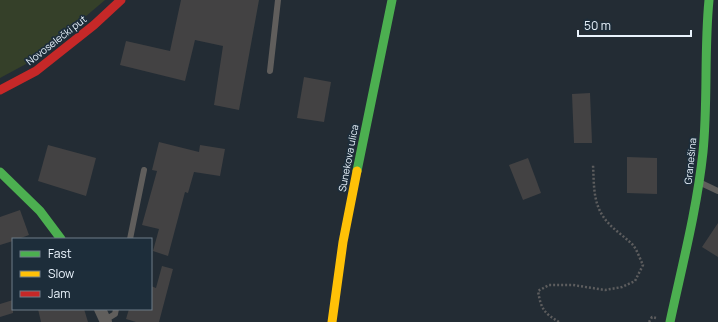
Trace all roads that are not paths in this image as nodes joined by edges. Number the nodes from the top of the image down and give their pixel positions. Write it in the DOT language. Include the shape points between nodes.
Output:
graph roads {
  1 [pos="120,0"];
  2 [pos="278,0"];
  3 [pos="392,0"];
  4 [pos="709,0"];
  5 [pos="270,71"];
  6 [pos="0,90"];
  7 [pos="144,170"];
  8 [pos="0,172"];
  9 [pos="699,182"];
  10 [pos="718,191"];
  11 [pos="59,238"];
  12 [pos="130,238"];
  13 [pos="100,310"];
  14 [pos="116,310"];
  15 [pos="105,321"];
  16 [pos="332,322"];
  17 [pos="670,322"];
  1 -- 6 [label="street, Novoselečki put" via="94,25 36,71"];
  2 -- 5 [label="lane"];
  3 -- 16 [label="street, Sunekova ulica" via="342,242"];
  4 -- 9 [label="street, Granešina" via="704,135"];
  7 -- 12 [label="lane"];
  8 -- 11 [label="street" via="40,211"];
  9 -- 10 [label="lane"];
  9 -- 17 [label="street, Granešina"];
  13 -- 15 [label="street"];
  14 -- 15 [label="lane" via="115,314"];
}
